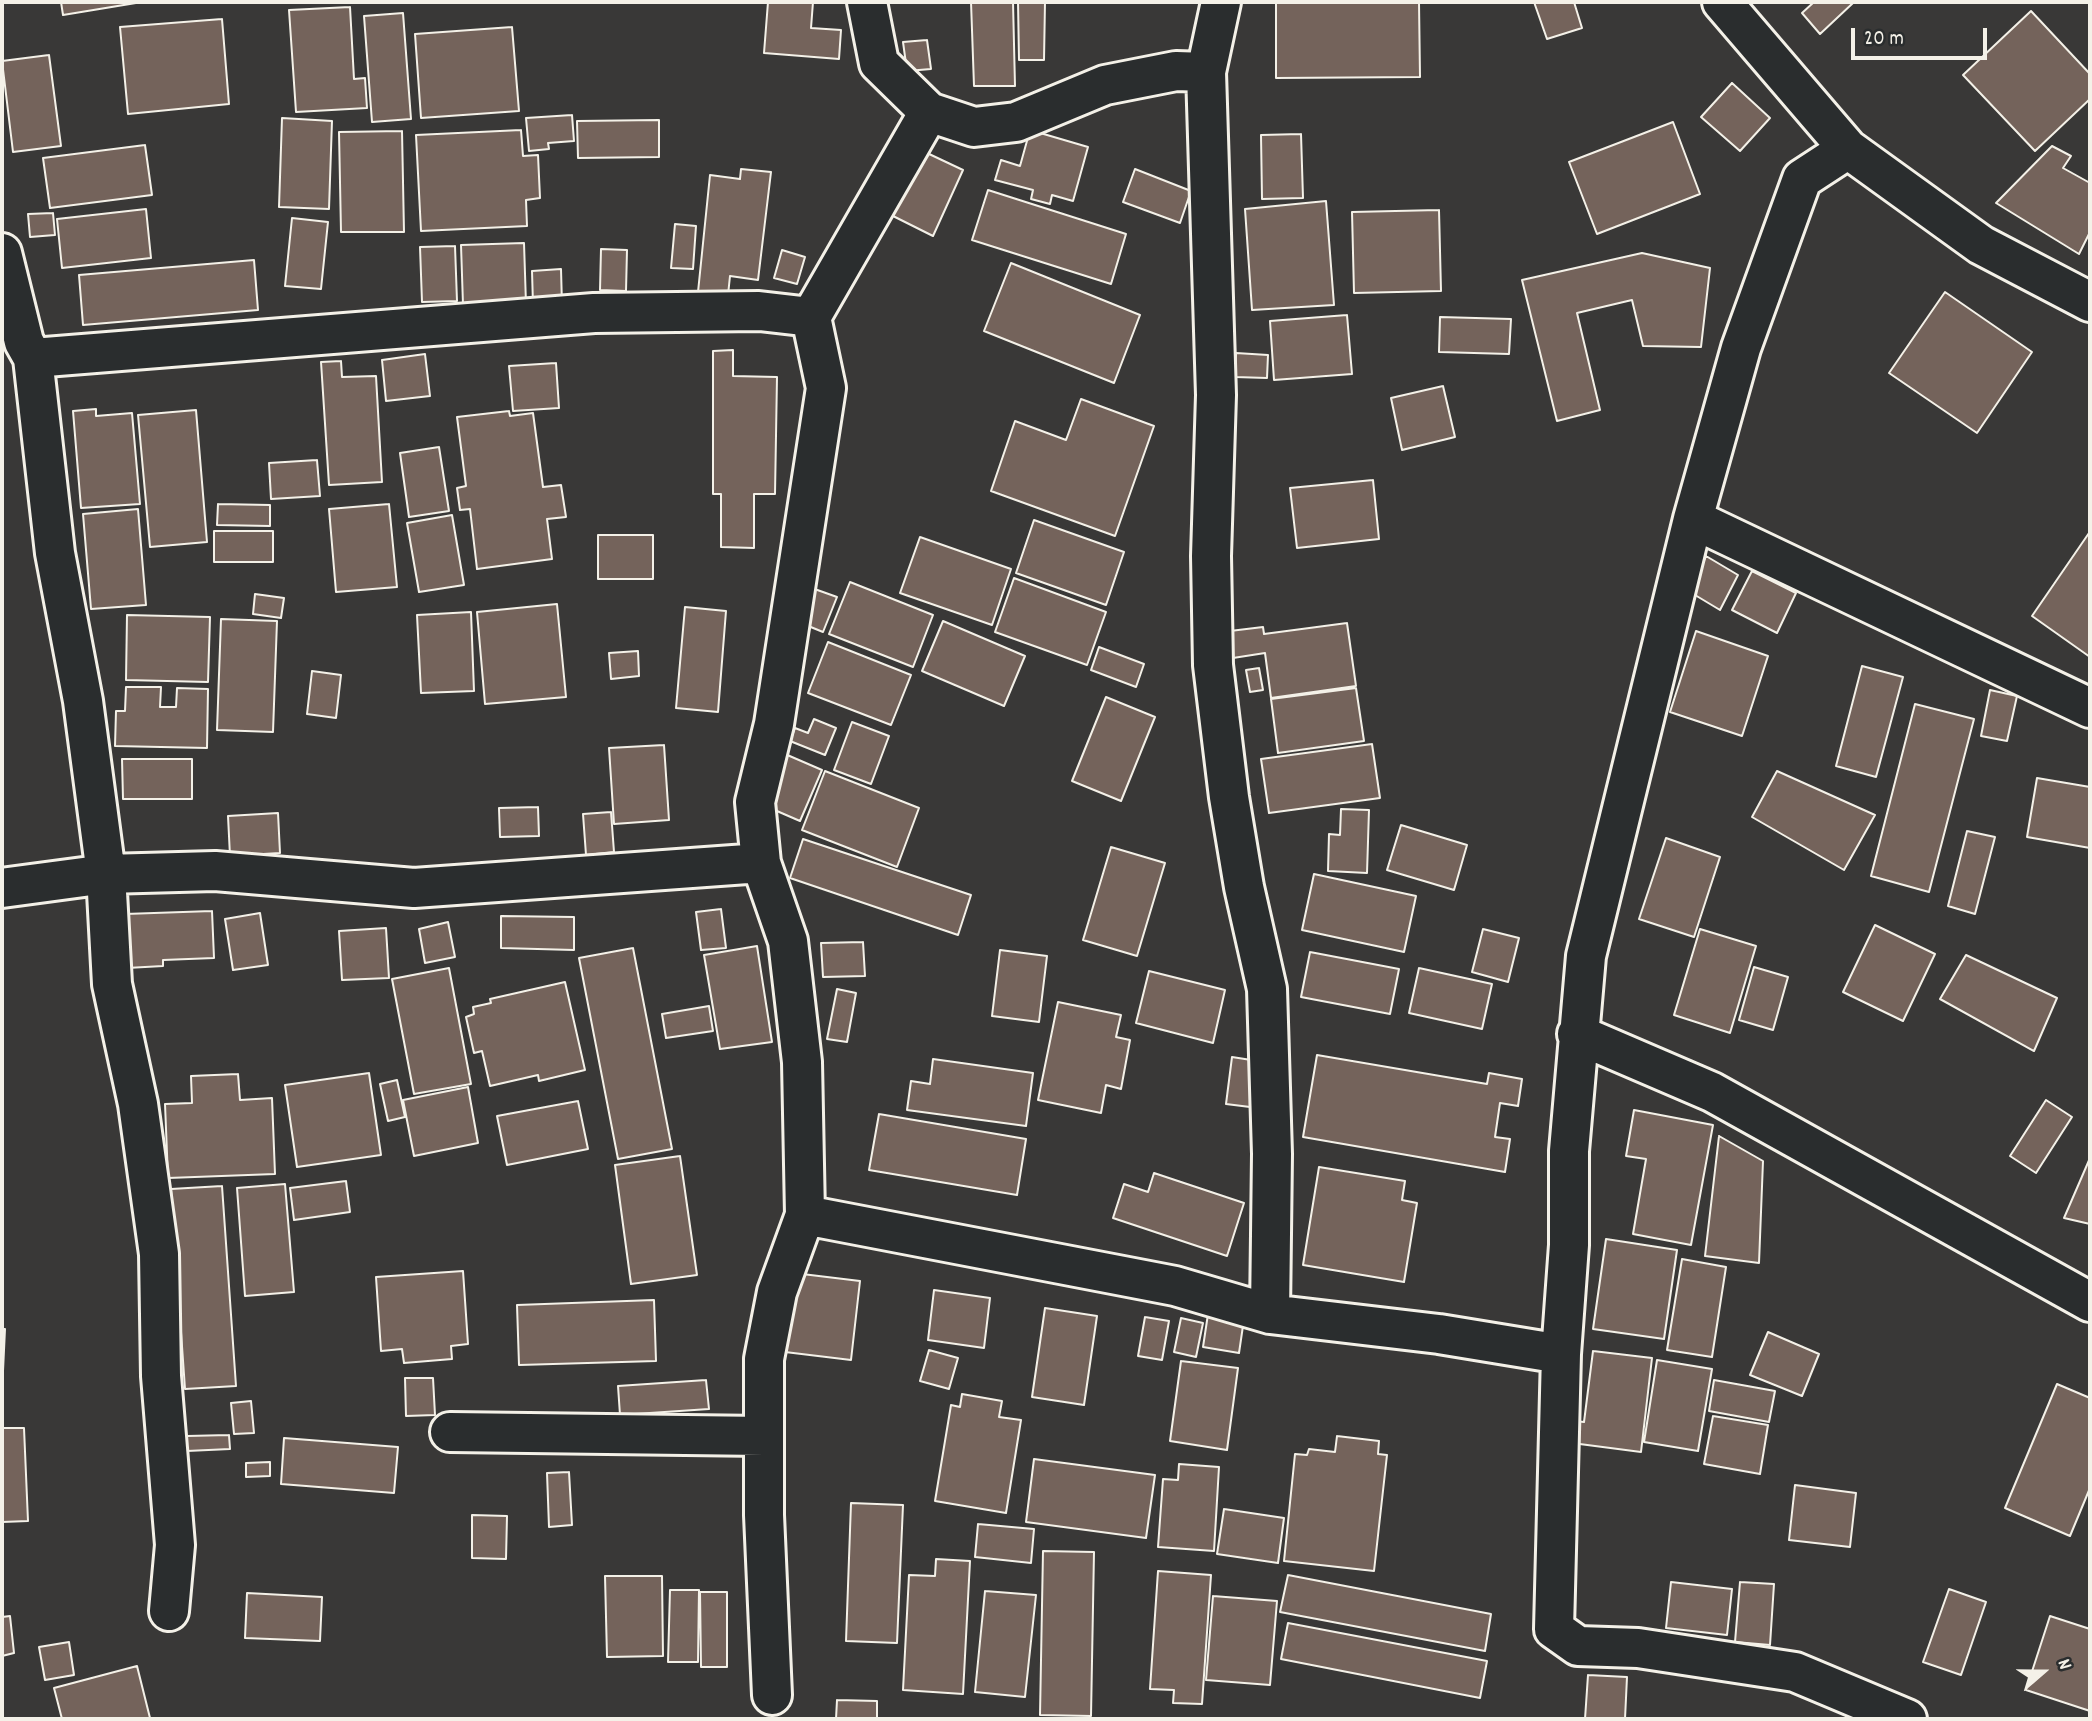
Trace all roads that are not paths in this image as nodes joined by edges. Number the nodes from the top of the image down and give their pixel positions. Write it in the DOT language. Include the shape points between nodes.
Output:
graph roads {
  1 [pos="1221,2"];
  2 [pos="1722,2"];
  3 [pos="860,3"];
  4 [pos="1206,72"];
  5 [pos="929,112"];
  6 [pos="1848,149"];
  7 [pos="2,253"];
  8 [pos="2090,302"];
  9 [pos="811,317"];
  10 [pos="33,358"];
  11 [pos="1693,519"];
  12 [pos="2090,708"];
  13 [pos="761,863"];
  14 [pos="106,874"];
  15 [pos="2,888"];
  16 [pos="1577,1034"];
  17 [pos="805,1215"];
  18 [pos="2090,1303"];
  19 [pos="1270,1314"];
  20 [pos="1561,1354"];
  21 [pos="450,1432"];
  22 [pos="764,1436"];
  23 [pos="169,1611"];
  24 [pos="772,1695"];
  25 [pos="1906,1719"];
  1 -- 4 [label="street"];
  2 -- 6 [label="street"];
  3 -- 5 [label="street" via="879,63"];
  4 -- 5 [label="street" via="1176,71 1105,85 1016,122 974,127"];
  4 -- 19 [label="street" via="1216,395 1213,665 1240,861 1267,989"];
  5 -- 9 [label="street"];
  6 -- 8 [label="street" via="1981,245"];
  6 -- 11 [label="street" via="1802,178 1741,348"];
  7 -- 10 [label="street" via="24,342"];
  9 -- 10 [label="street" via="759,311 594,313"];
  9 -- 13 [label="street" via="826,388 774,724 755,802"];
  10 -- 14 [label="street" via="55,553 83,701"];
  11 -- 12 [label="street"];
  11 -- 16 [label="street" via="1586,956"];
  13 -- 14 [label="street" via="414,888 215,871"];
  13 -- 17 [label="street" via="789,954 802,1062"];
  14 -- 15 [label="street"];
  14 -- 23 [label="street" via="112,984 138,1104 159,1254 160,1376 175,1545"];
  16 -- 18 [label="street" via="1712,1092"];
  16 -- 20 [label="street"];
  17 -- 19 [label="street" via="1175,1286"];
  17 -- 22 [label="street" via="777,1292 764,1359"];
  19 -- 20 [label="street"];
  20 -- 25 [label="street" via="1554,1629 1578,1646 1638,1648 1795,1672"];
  21 -- 22 [label="street"];
  22 -- 24 [label="street"];
}
